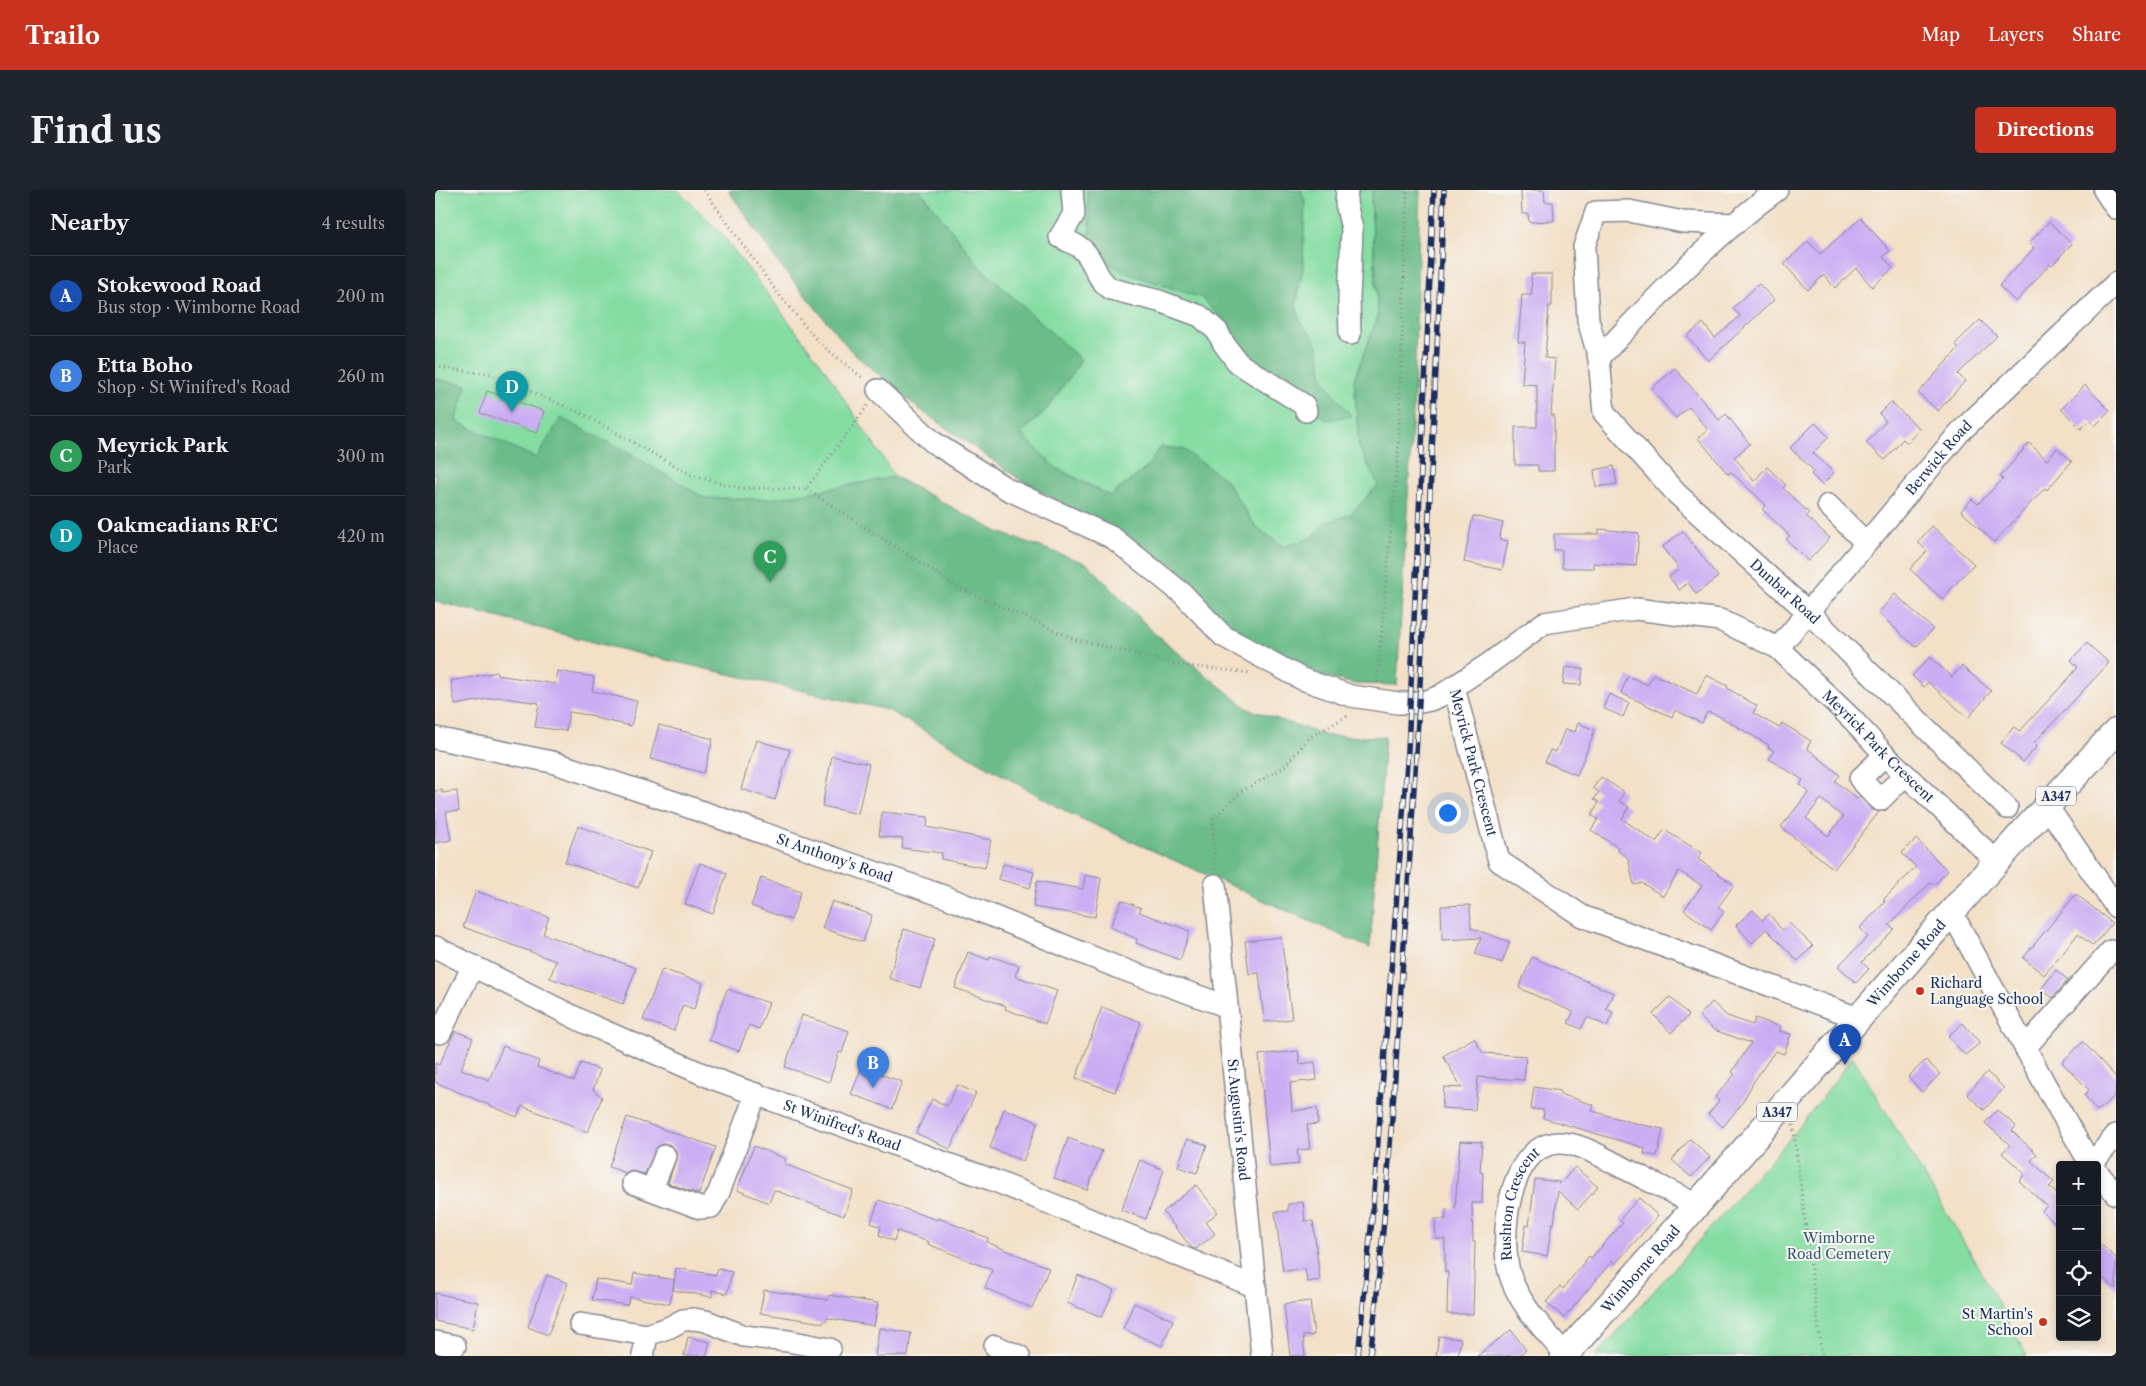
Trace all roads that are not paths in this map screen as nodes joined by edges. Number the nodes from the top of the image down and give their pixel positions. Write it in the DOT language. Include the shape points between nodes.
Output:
graph roads {
  1 [pos="1072,190"];
  2 [pos="1347,190"];
  3 [pos="1777,190"];
  4 [pos="2104,190"];
  5 [pos="2116,208"];
  6 [pos="1735,224"];
  7 [pos="2116,283"];
  8 [pos="1350,334"];
  9 [pos="1599,358"];
  10 [pos="879,390"];
  11 [pos="1306,411"];
  12 [pos="1828,504"];
  13 [pos="1866,543"];
  14 [pos="1809,614"];
  15 [pos="1778,648"];
  16 [pos="1455,687"];
  17 [pos="2116,732"];
  18 [pos="435,738"];
  19 [pos="1885,756"];
  20 [pos="1905,775"];
  21 [pos="2047,806"];
  22 [pos="2007,808"];
  23 [pos="1997,862"];
  24 [pos="1215,885"];
  25 [pos="2116,907"];
  26 [pos="1951,911"];
  27 [pos="435,947"];
  28 [pos="2111,951"];
  29 [pos="473,966"];
  30 [pos="1226,1006"];
  31 [pos="1858,1018"];
  32 [pos="440,1033"];
  33 [pos="2025,1048"];
  34 [pos="756,1094"];
  35 [pos="2116,1135"];
  36 [pos="665,1156"];
  37 [pos="2089,1161"];
  38 [pos="2094,1161"];
  39 [pos="2101,1177"];
  40 [pos="2116,1194"];
  41 [pos="1697,1205"];
  42 [pos="1256,1287"];
  43 [pos="580,1324"];
  44 [pos="647,1335"];
  45 [pos="995,1346"];
  46 [pos="830,1349"];
  47 [pos="643,1356"];
  48 [pos="1019,1356"];
  49 [pos="1261,1356"];
  50 [pos="1564,1356"];
  1 -- 11 [label="street" via="1074,214 1061,237 1084,250 1105,285 1199,316 1217,331 1238,363 1304,405"];
  2 -- 8 [label="street" via="1346,203 1352,229"];
  3 -- 6 [label="street"];
  4 -- 5 [label="street"];
  6 -- 9 [label="street" via="1679,275"];
  6 -- 9 [label="street, Dunbar Road" via="1683,222 1629,211 1596,212 1584,247 1588,320"];
  7 -- 13 [label="street, Berwick Road" via="1960,432"];
  9 -- 14 [label="street, Dunbar Road" via="1604,413 1677,494"];
  10 -- 16 [label="street" via="933,442 1007,489 1113,538 1183,594 1223,636 1302,679 1326,689 1376,700 1416,703 1440,696"];
  12 -- 13 [label="street"];
  13 -- 14 [label="street, Berwick Road"];
  14 -- 15 [label="street, Berwick Road"];
  14 -- 22 [label="street, Dunbar Road"];
  15 -- 16 [label="street, Meyrick Park Crescent" via="1720,620 1636,609 1544,623"];
  15 -- 19 [label="street, Meyrick Park Crescent" via="1853,720"];
  16 -- 31 [label="street, Meyrick Park Crescent" via="1499,861 1582,916"];
  17 -- 21 [label="main road, Wimborne Road / A347"];
  18 -- 30 [label="street, St Anthony's Road" via="552,762 734,822 947,897 1119,968"];
  19 -- 20 [label="street, Meyrick Park Crescent"];
  19 -- 20 [label="street" via="1860,779 1880,800"];
  20 -- 23 [label="street, Meyrick Park Crescent"];
  21 -- 23 [label="main road, Wimborne Road / A347"];
  21 -- 25 [label="street"];
  23 -- 26 [label="main road, Wimborne Road / A347"];
  24 -- 30 [label="street, St Augustin's Road"];
  26 -- 31 [label="main road, Wimborne Road / A347"];
  26 -- 33 [label="street"];
  27 -- 29 [label="street, St Winifred's Road"];
  28 -- 33 [label="street"];
  29 -- 32 [label="street"];
  29 -- 34 [label="street, St Winifred's Road" via="587,1023"];
  30 -- 42 [label="street, St Augustin's Road"];
  31 -- 41 [label="main road, Wimborne Road / A347"];
  33 -- 37 [label="street"];
  34 -- 36 [label="street" via="711,1207 700,1208 643,1186"];
  34 -- 42 [label="street, St Winifred's Road" via="995,1181"];
  35 -- 38 [label="street"];
  39 -- 40 [label="street"];
  41 -- 50 [label="main road, Wimborne Road / A347"];
  41 -- 50 [label="street, Rushton Crescent" via="1584,1148 1558,1143 1539,1149 1519,1171 1508,1206 1505,1245 1510,1277 1525,1304"];
  42 -- 49 [label="street, St Augustin's Road"];
  43 -- 44 [label="street"];
  44 -- 46 [label="street" via="683,1320 694,1319 744,1336"];
  44 -- 47 [label="street"];
  45 -- 48 [label="street"];
}
